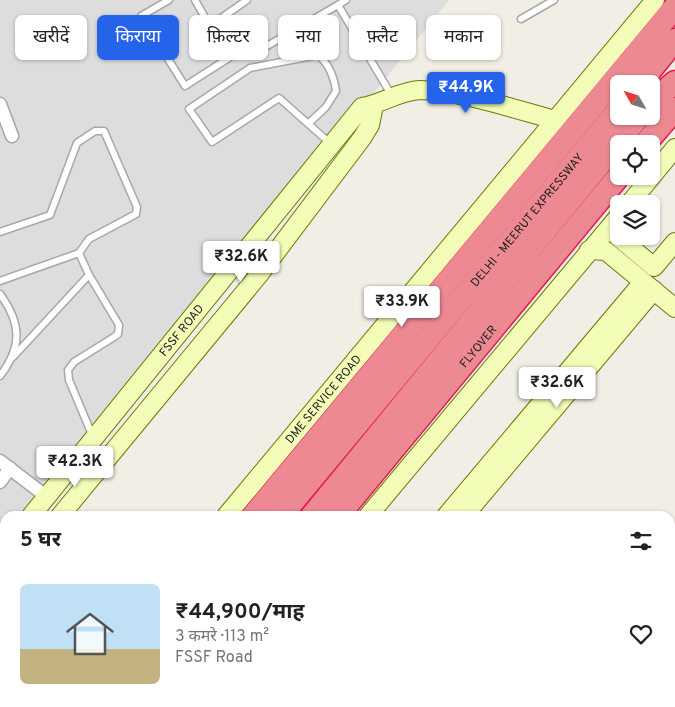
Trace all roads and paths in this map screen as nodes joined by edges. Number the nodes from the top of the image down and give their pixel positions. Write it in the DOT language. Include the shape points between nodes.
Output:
graph roads {
  1 [pos="169,0"];
  2 [pos="195,0"];
  3 [pos="247,0"];
  4 [pos="346,0"];
  5 [pos="554,0"];
  6 [pos="655,0"];
  7 [pos="338,5"];
  8 [pos="675,7"];
  9 [pos="204,15"];
  10 [pos="226,15"];
  11 [pos="521,19"];
  12 [pos="675,40"];
  13 [pos="268,45"];
  14 [pos="225,60"];
  15 [pos="646,75"];
  16 [pos="675,82"];
  17 [pos="660,95"];
  18 [pos="392,97"];
  19 [pos="0,104"];
  20 [pos="374,105"];
  21 [pos="675,109"];
  22 [pos="555,120"];
  23 [pos="610,120"];
  24 [pos="308,124"];
  25 [pos="632,125"];
  26 [pos="653,135"];
  27 [pos="12,136"];
  28 [pos="332,145"];
  29 [pos="675,148"];
  30 [pos="612,185"];
  31 [pos="636,195"];
  32 [pos="610,226"];
  33 [pos="0,232"];
  34 [pos="675,242"];
  35 [pos="628,245"];
  36 [pos="589,250"];
  37 [pos="79,253"];
  38 [pos="89,275"];
  39 [pos="226,275"];
  40 [pos="0,281"];
  41 [pos="648,286"];
  42 [pos="244,292"];
  43 [pos="0,294"];
  44 [pos="675,308"];
  45 [pos="13,357"];
  46 [pos="0,376"];
  47 [pos="540,415"];
  48 [pos="94,439"];
  49 [pos="106,459"];
  50 [pos="5,464"];
  51 [pos="0,482"];
  52 [pos="47,497"];
  53 [pos="35,511"];
  54 [pos="64,511"];
  55 [pos="230,511"];
  56 [pos="257,511"];
  57 [pos="285,511"];
  58 [pos="316,511"];
  59 [pos="342,511"];
  60 [pos="372,511"];
  61 [pos="451,511"];
  62 [pos="468,511"];
  1 -- 14 [label="lane" via="141,16 185,86"];
  2 -- 9 [label="lane"];
  3 -- 10 [label="lane"];
  4 -- 7 [label="lane"];
  5 -- 11 [label="lane"];
  6 -- 22 [label="street, DME SERVICE ROAD"];
  7 -- 13 [label="lane"];
  7 -- 18 [label="lane"];
  8 -- 56 [label="highway"];
  12 -- 15 [label="highway"];
  16 -- 17 [label="highway"];
  18 -- 20 [label="street, FSSF ROAD"];
  18 -- 22 [label="street, FSSF ROAD" via="419,90 437,91"];
  19 -- 27 [label="street"];
  20 -- 28 [label="street, FSSF ROAD" via="362,107"];
  20 -- 42 [label="street, FSSF ROAD" via="370,125 362,138"];
  21 -- 26 [label="highway"];
  22 -- 55 [label="street, DME SERVICE ROAD"];
  23 -- 57 [label="highway, DELHI - MEERUT EXPRESSWAY"];
  24 -- 24 [label="lane" via="279,98 212,142 189,109 250,68 318,55 328,65 336,90 326,107"];
  24 -- 28 [label="lane"];
  25 -- 58 [label="highway, DELHI - MEERUT EXPRESSWAY"];
  28 -- 39 [label="street, FSSF ROAD"];
  29 -- 31 [label="street"];
  30 -- 59 [label="highway, FLYOVER"];
  32 -- 36 [label="street"];
  33 -- 37 [label="lane" via="50,215 74,148 82,139 100,130 106,134 138,211 88,239"];
  34 -- 35 [label="street" via="654,267"];
  36 -- 41 [label="street" via="606,252"];
  36 -- 60 [label="street"];
  37 -- 38 [label="lane"];
  37 -- 40 [label="lane"];
  38 -- 45 [label="lane"];
  38 -- 48 [label="lane" via="119,325 114,338 74,362 68,370 69,380"];
  39 -- 42 [label="street"];
  39 -- 48 [label="street, FSSF ROAD"];
  41 -- 44 [label="street"];
  41 -- 47 [label="street"];
  42 -- 49 [label="street, FSSF ROAD"];
  43 -- 45 [label="lane" via="16,329"];
  45 -- 46 [label="lane"];
  47 -- 61 [label="street"];
  47 -- 62 [label="street"];
  48 -- 49 [label="street"];
  48 -- 52 [label="street, FSSF ROAD"];
  49 -- 54 [label="street, FSSF ROAD"];
  50 -- 51 [label="street"];
  50 -- 52 [label="street"];
  52 -- 53 [label="street, FSSF ROAD"];
}
